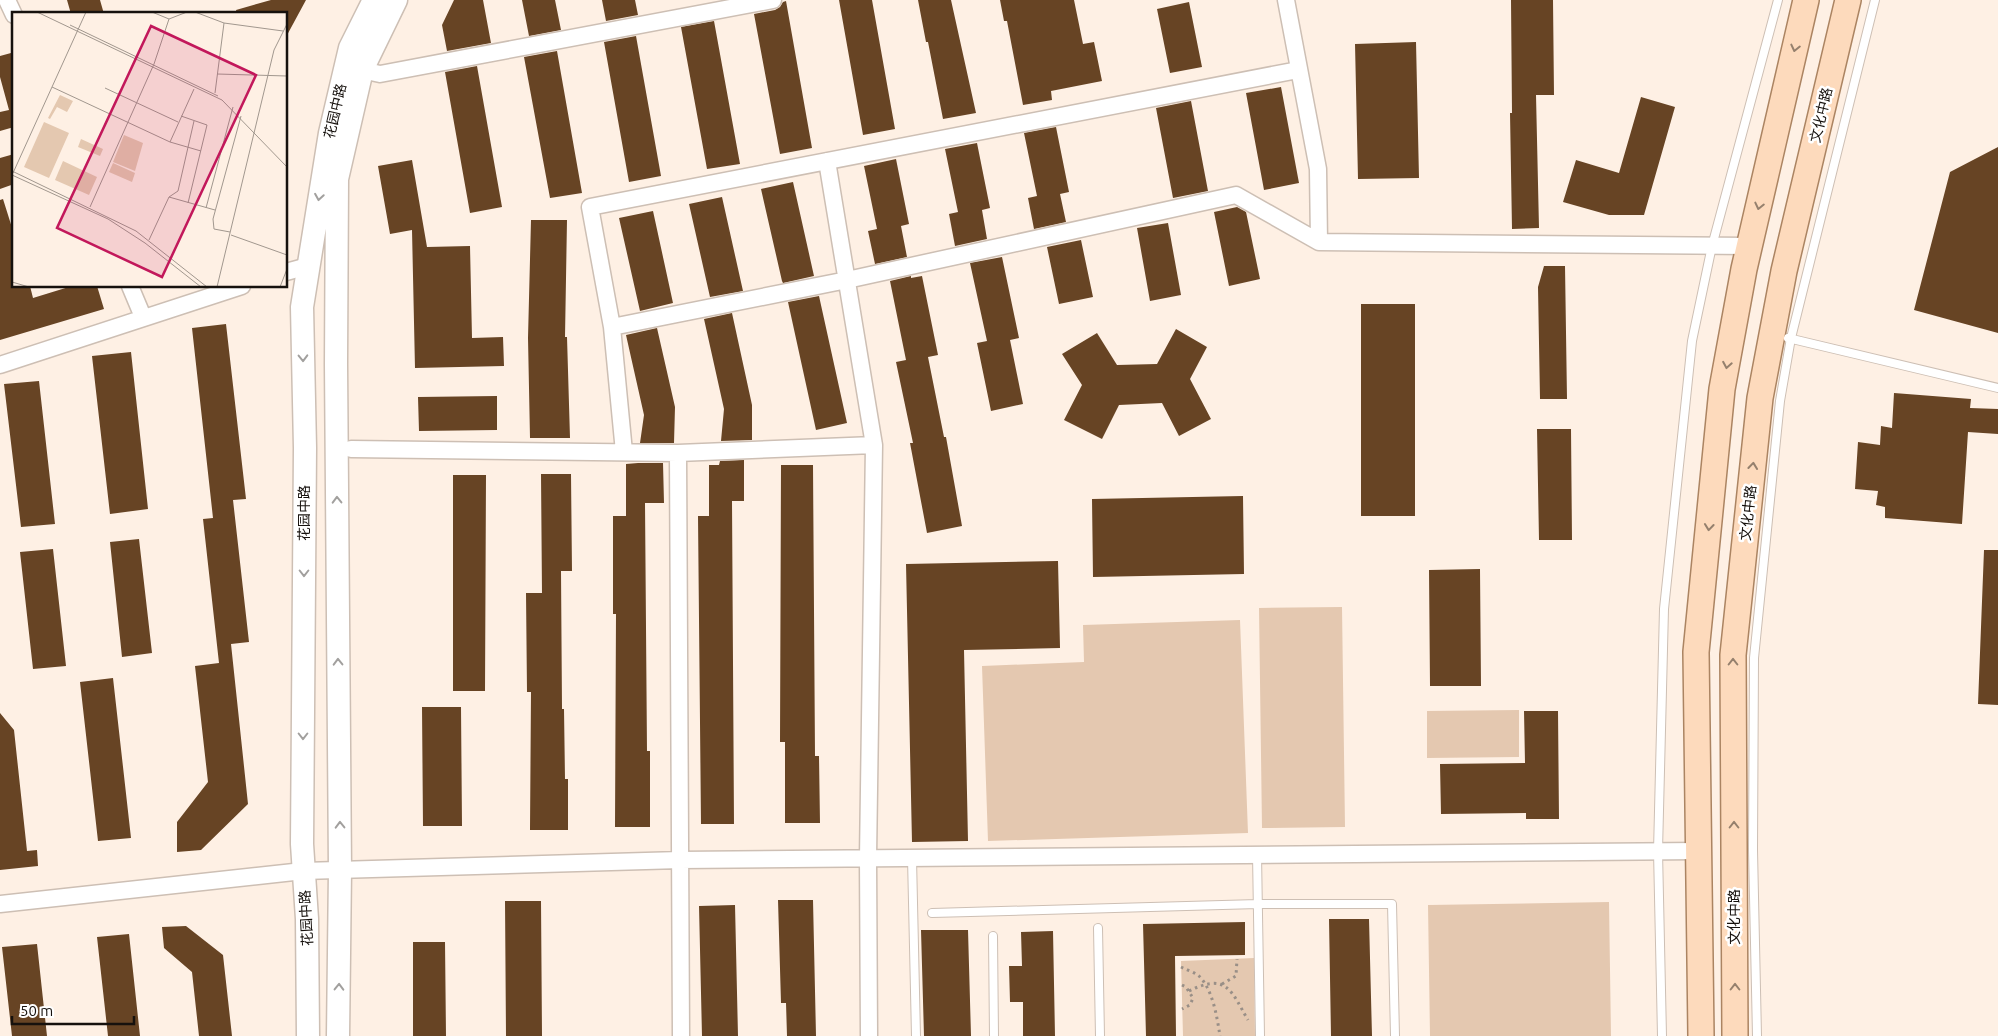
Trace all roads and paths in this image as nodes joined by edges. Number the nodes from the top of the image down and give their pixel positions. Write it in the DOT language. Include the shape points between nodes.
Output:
graph roads {
  1 [pos="7,0"];
  2 [pos="374,0"];
  3 [pos="396,0"];
  4 [pos="772,0"];
  5 [pos="1286,0"];
  6 [pos="1778,0"];
  7 [pos="1806,0"];
  8 [pos="1848,0"];
  9 [pos="1875,0"];
  10 [pos="13,12"];
  11 [pos="354,68"];
  12 [pos="1298,70"];
  13 [pos="827,161"];
  14 [pos="1319,242"];
  15 [pos="1712,246"];
  16 [pos="1750,246"];
  17 [pos="308,266"];
  18 [pos="288,271"];
  19 [pos="847,280"];
  20 [pos="131,288"];
  21 [pos="236,288"];
  22 [pos="143,317"];
  23 [pos="612,328"];
  24 [pos="1782,336"];
  25 [pos="0,365"];
  26 [pos="1998,388"];
  27 [pos="874,445"];
  28 [pos="351,450"];
  29 [pos="624,452"];
  30 [pos="678,453"];
  31 [pos="1658,851"];
  32 [pos="1699,851"];
  33 [pos="1257,854"];
  34 [pos="912,857"];
  35 [pos="868,858"];
  36 [pos="680,860"];
  37 [pos="340,870"];
  38 [pos="303,871"];
  39 [pos="0,904"];
  40 [pos="1258,904"];
  41 [pos="932,913"];
  42 [pos="1098,928"];
  43 [pos="993,936"];
  44 [pos="1237,958"];
  45 [pos="1181,967"];
  46 [pos="1204,983"];
  47 [pos="1222,984"];
  48 [pos="1182,985"];
  49 [pos="1190,991"];
  50 [pos="1182,1009"];
  51 [pos="1260,1033"];
  52 [pos="308,1036"];
  53 [pos="338,1036"];
  54 [pos="681,1036"];
  55 [pos="869,1036"];
  56 [pos="916,1036"];
  57 [pos="994,1036"];
  58 [pos="1100,1036"];
  59 [pos="1220,1036"];
  60 [pos="1395,1036"];
  61 [pos="1662,1036"];
  62 [pos="1701,1036"];
  63 [pos="1735,1036"];
  64 [pos="1757,1036"];
  1 -- 10 [label="street"];
  2 -- 11 [label="main road, 花园中路" via="350,48"];
  3 -- 11 [label="main road"];
  4 -- 11 [label="street" via="380,74"];
  5 -- 12 [label="street"];
  6 -- 15 [label="lane"];
  7 -- 16 [label="main road, one-way"];
  8 -- 24 [label="main road, 文化中路" via="1784,271"];
  9 -- 24 [label="lane"];
  11 -- 17 [label="main road, 花园中路, one-way" via="330,133"];
  37 -- 11 [label="main road, one-way" via="337,180"];
  12 -- 13 [label="street"];
  12 -- 14 [label="street" via="1318,169"];
  13 -- 19 [label="street"];
  13 -- 23 [label="street" via="590,207"];
  14 -- 15 [label="street"];
  14 -- 19 [label="street" via="1236,195"];
  15 -- 16 [label="street"];
  15 -- 31 [label="lane" via="1692,341 1664,609"];
  16 -- 32 [label="main road, one-way" via="1722,389 1696,652"];
  17 -- 18 [label="street"];
  17 -- 38 [label="main road, 花园中路, one-way" via="302,307"];
  19 -- 23 [label="street"];
  19 -- 27 [label="street"];
  20 -- 22 [label="street"];
  21 -- 22 [label="street"];
  22 -- 25 [label="street"];
  23 -- 29 [label="street"];
  24 -- 26 [label="lane"];
  63 -- 24 [label="main road, 文化中路, one-way" via="1732,656 1760,398"];
  24 -- 64 [label="lane" via="1780,401 1754,658 1753,850"];
  27 -- 30 [label="street"];
  27 -- 35 [label="street"];
  28 -- 29 [label="street"];
  29 -- 30 [label="street"];
  30 -- 36 [label="street"];
  31 -- 32 [label="street"];
  31 -- 33 [label="street"];
  31 -- 61 [label="lane"];
  32 -- 62 [label="main road"];
  33 -- 34 [label="street"];
  33 -- 40 [label="lane"];
  34 -- 35 [label="street"];
  34 -- 56 [label="lane"];
  35 -- 36 [label="street"];
  35 -- 55 [label="street"];
  36 -- 37 [label="street"];
  36 -- 54 [label="street"];
  37 -- 38 [label="street"];
  53 -- 37 [label="main road, one-way"];
  38 -- 39 [label="street"];
  38 -- 52 [label="main road, 花园中路" via="308,919"];
  40 -- 41 [label="lane"];
  40 -- 51 [label="lane"];
  40 -- 60 [label="lane" via="1392,904"];
  42 -- 58 [label="lane"];
  43 -- 57 [label="lane"];
  44 -- 47 [label="path" via="1236,976"];
  45 -- 46 [label="path" via="1198,975"];
  46 -- 47 [label="path"];
  46 -- 49 [label="path"];
  46 -- 59 [label="path" via="1212,999"];
  47 -- 51 [label="path" via="1233,992 1248,1021"];
  48 -- 49 [label="path"];
  49 -- 50 [label="path" via="1193,998 1190,1005"];
}
